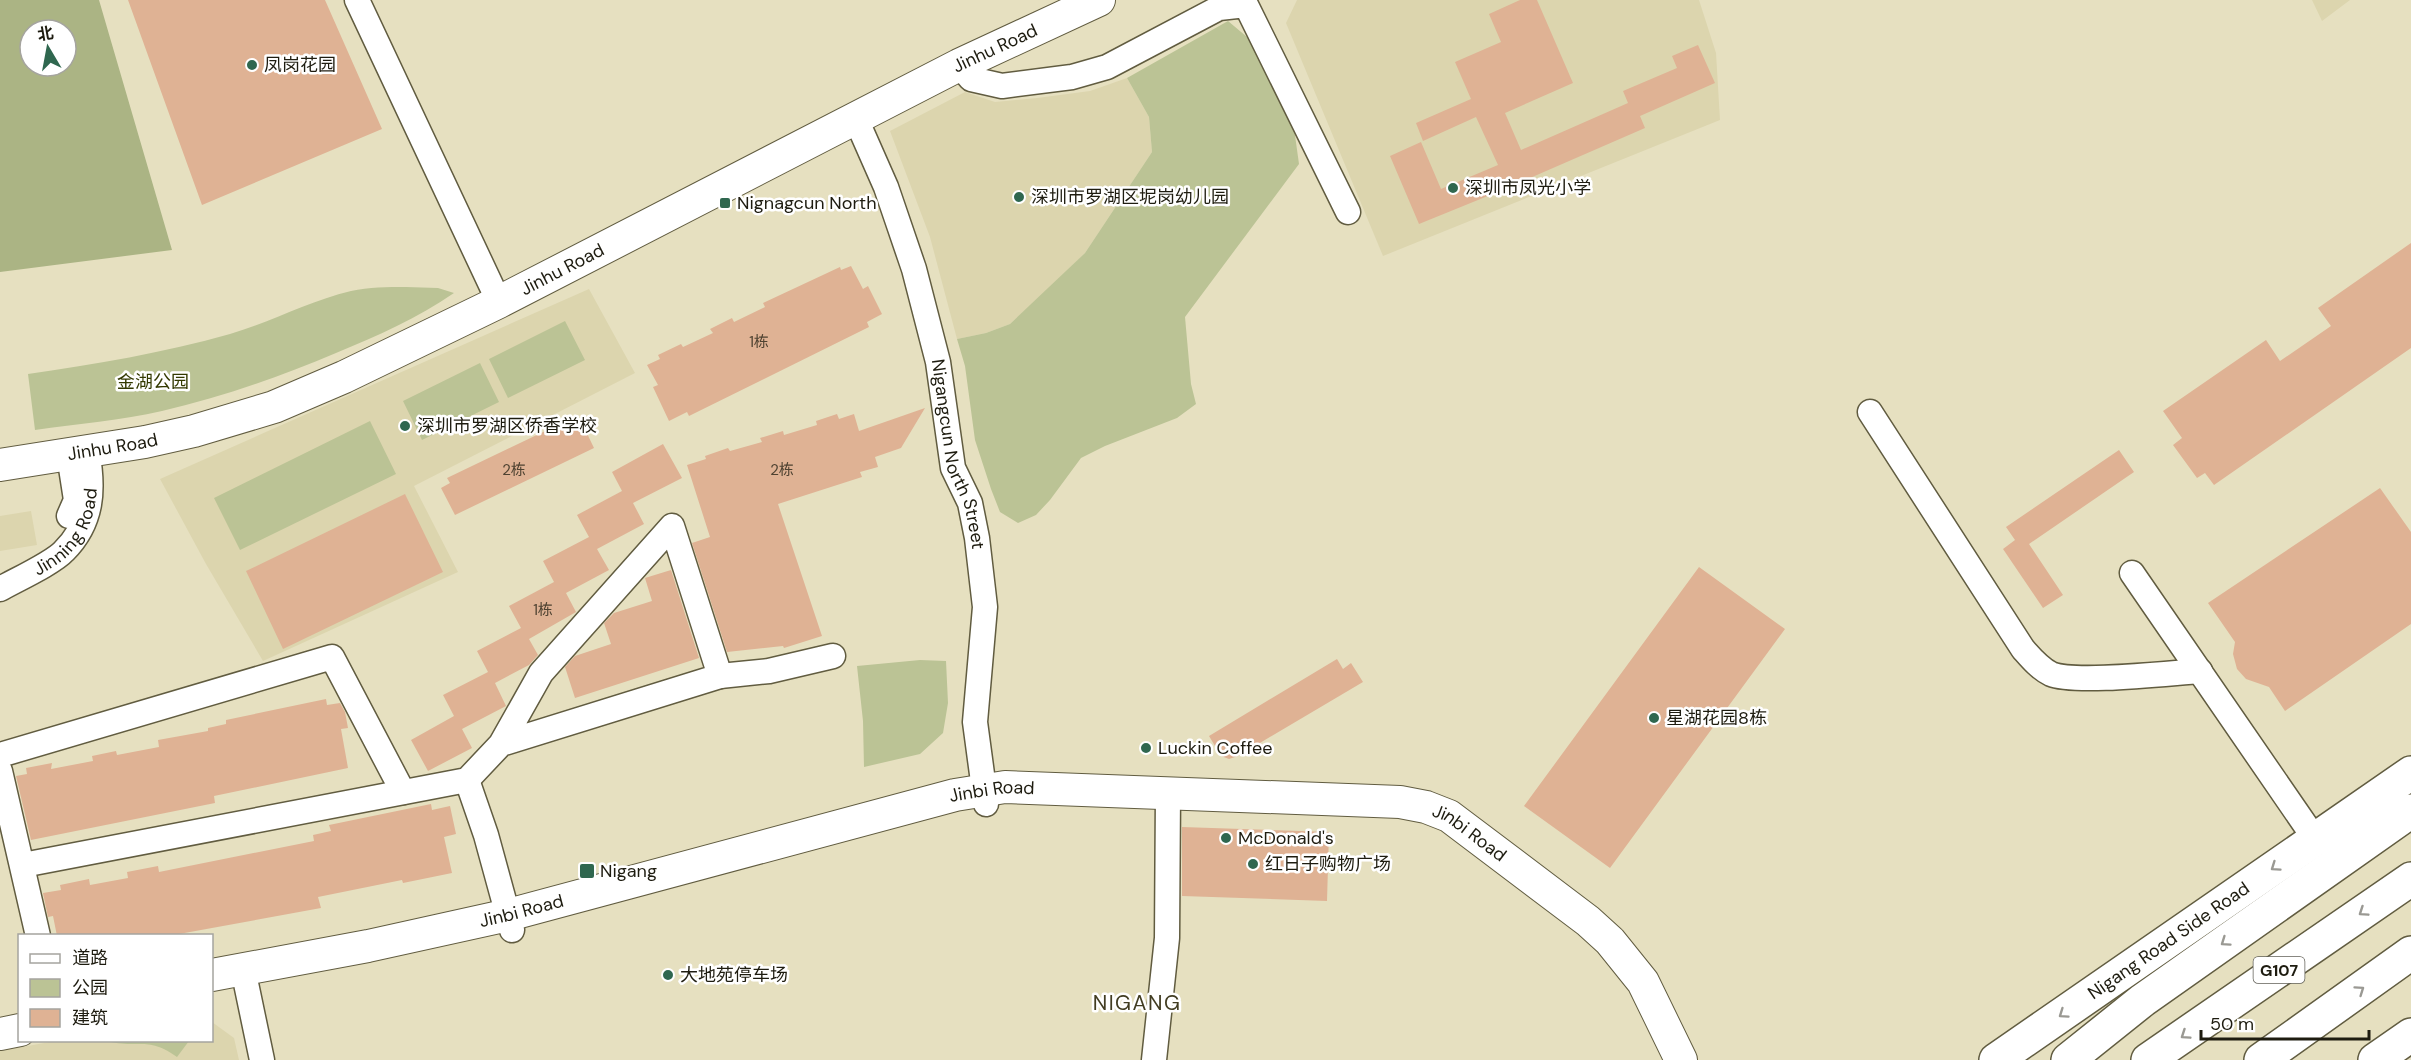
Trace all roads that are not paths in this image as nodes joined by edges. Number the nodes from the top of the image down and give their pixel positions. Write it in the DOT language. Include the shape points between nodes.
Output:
graph roads {
  1 [pos="357,0"];
  2 [pos="1096,1"];
  3 [pos="959,65"];
  4 [pos="856,119"];
  5 [pos="1348,212"];
  6 [pos="499,302"];
  7 [pos="1870,412"];
  8 [pos="78,453"];
  9 [pos="0,465"];
  10 [pos="0,572"];
  11 [pos="2132,573"];
  12 [pos="0,590"];
  13 [pos="833,656"];
  14 [pos="2200,671"];
  15 [pos="720,676"];
  16 [pos="501,744"];
  17 [pos="2411,748"];
  18 [pos="0,755"];
  19 [pos="0,771"];
  20 [pos="2411,773"];
  21 [pos="467,780"];
  22 [pos="403,792"];
  23 [pos="985,797"];
  24 [pos="1168,800"];
  25 [pos="2411,811"];
  26 [pos="2327,830"];
  27 [pos="23,866"];
  28 [pos="2411,879"];
  29 [pos="510,923"];
  30 [pos="38,934"];
  31 [pos="2411,954"];
  32 [pos="213,975"];
  33 [pos="245,977"];
  34 [pos="213,993"];
  35 [pos="18,1011"];
  36 [pos="0,1014"];
  37 [pos="18,1030"];
  38 [pos="0,1034"];
  39 [pos="2411,1035"];
  40 [pos="2411,1049"];
  41 [pos="262,1060"];
  42 [pos="1154,1060"];
  43 [pos="1665,1060"];
  44 [pos="1681,1060"];
  45 [pos="1996,1060"];
  46 [pos="2068,1060"];
  47 [pos="2148,1060"];
  48 [pos="2261,1060"];
  49 [pos="2375,1060"];
  50 [pos="2389,1060"];
  1 -- 6 [label="street"];
  2 -- 3 [label="street, Jinhu Road"];
  3 -- 4 [label="street, Jinhu Road"];
  3 -- 5 [label="street" via="971,78 1002,86 1072,77 1107,67 1219,8 1246,5"];
  4 -- 6 [label="street, Jinhu Road"];
  4 -- 23 [label="street, Nigangcun North Street" via="886,187 914,269 938,362 953,468 970,503 977,538 985,607 975,722"];
  6 -- 8 [label="street, Jinhu Road" via="274,407 194,431"];
  7 -- 14 [label="street" via="2036,664 2051,674 2074,678"];
  8 -- 9 [label="street, Jinhu Road"];
  8 -- 10 [label="street, Jinning Road" via="76,500 67,523 52,542"];
  8 -- 12 [label="street, Jinning Road" via="90,471 92,501 80,531 63,552"];
  11 -- 14 [label="street"];
  13 -- 15 [label="street" via="769,672"];
  14 -- 26 [label="street"];
  15 -- 16 [label="street"];
  15 -- 16 [label="street" via="672,526 541,673"];
  16 -- 21 [label="street"];
  17 -- 26 [label="main road"];
  18 -- 22 [label="street" via="332,657"];
  19 -- 27 [label="street"];
  20 -- 26 [label="main road"];
  21 -- 22 [label="street"];
  21 -- 29 [label="street"];
  22 -- 27 [label="street"];
  23 -- 24 [label="street, Jinbi Road"];
  23 -- 29 [label="street, Jinbi Road" via="928,817"];
  24 -- 42 [label="street" via="1167,938"];
  24 -- 43 [label="street, Jinbi Road" via="1395,815 1452,834 1599,949 1631,989"];
  24 -- 44 [label="street, Jinbi Road" via="1401,802 1449,816 1610,941 1643,982"];
  25 -- 46 [label="main road, one-way" via="2143,1000"];
  26 -- 45 [label="main road, Nigang Road Side Road, one-way"];
  27 -- 30 [label="street"];
  28 -- 47 [label="main road, G107, one-way"];
  29 -- 33 [label="street, Jinbi Road" via="465,942"];
  48 -- 31 [label="main road, one-way"];
  32 -- 33 [label="street, Jinbi Road"];
  33 -- 34 [label="street, Jinbi Road"];
  33 -- 41 [label="street"];
  35 -- 36 [label="street"];
  37 -- 38 [label="street"];
  39 -- 49 [label="main road"];
  40 -- 50 [label="main road"];
}
